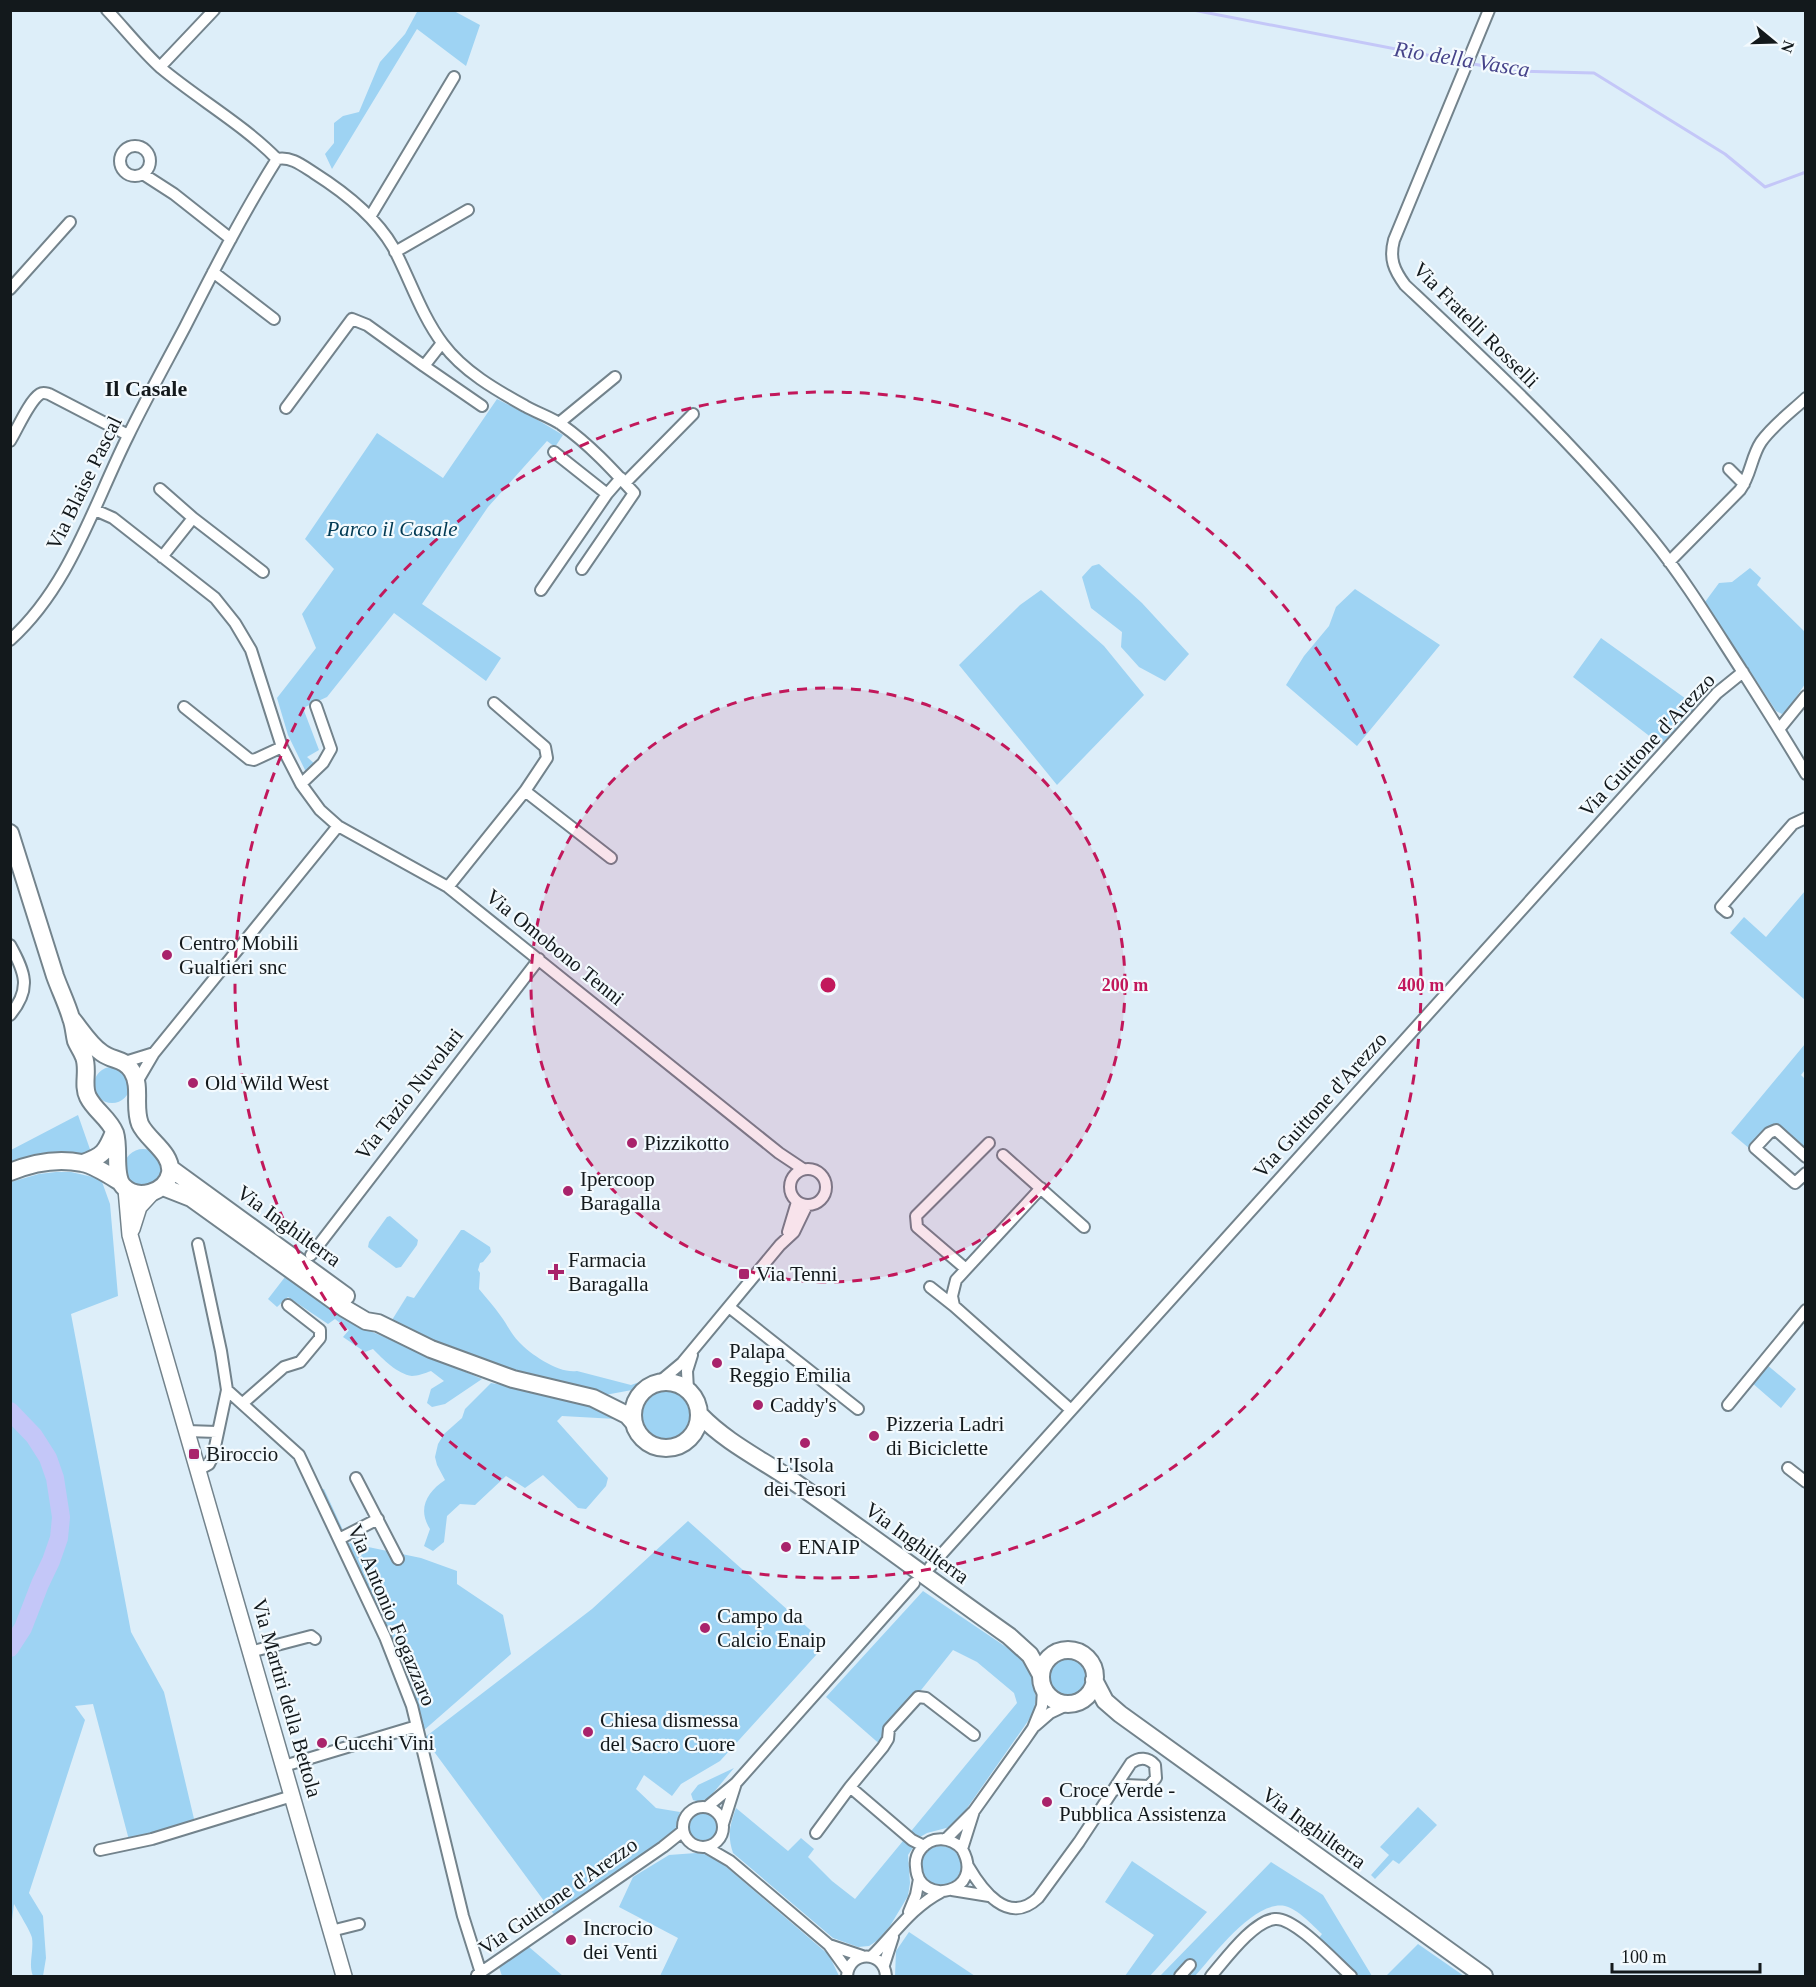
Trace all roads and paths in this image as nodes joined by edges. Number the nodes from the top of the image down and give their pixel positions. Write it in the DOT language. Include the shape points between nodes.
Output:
graph roads {
  1 [pos="107,10"];
  2 [pos="214,10"];
  3 [pos="1489,10"];
  4 [pos="160,67"];
  5 [pos="454,77"];
  6 [pos="277,159"];
  7 [pos="143,174"];
  8 [pos="468,210"];
  9 [pos="370,217"];
  10 [pos="70,222"];
  11 [pos="231,239"];
  12 [pos="395,252"];
  13 [pos="213,272"];
  14 [pos="10,289"];
  15 [pos="274,319"];
  16 [pos="442,343"];
  17 [pos="424,366"];
  18 [pos="615,377"];
  19 [pos="1803,405"];
  20 [pos="482,406"];
  21 [pos="286,408"];
  22 [pos="693,414"];
  23 [pos="559,423"];
  24 [pos="128,435"];
  25 [pos="10,441"];
  26 [pos="554,452"];
  27 [pos="1729,469"];
  28 [pos="623,481"];
  29 [pos="1744,484"];
  30 [pos="160,489"];
  31 [pos="607,494"];
  32 [pos="95,510"];
  33 [pos="192,518"];
  34 [pos="162,557"];
  35 [pos="1670,562"];
  36 [pos="582,569"];
  37 [pos="263,572"];
  38 [pos="540,590"];
  39 [pos="10,640"];
  40 [pos="1743,672"];
  41 [pos="1806,696"];
  42 [pos="494,703"];
  43 [pos="316,706"];
  44 [pos="184,707"];
  45 [pos="1780,729"];
  46 [pos="282,747"];
  47 [pos="1806,774"];
  48 [pos="301,784"];
  49 [pos="525,791"];
  50 [pos="1806,818"];
  51 [pos="338,826"];
  52 [pos="10,832"];
  53 [pos="611,858"];
  54 [pos="448,887"];
  55 [pos="1727,912"];
  56 [pos="10,945"];
  57 [pos="538,959"];
  58 [pos="10,1015"];
  59 [pos="72,1019"];
  60 [pos="154,1053"];
  61 [pos="119,1060"];
  62 [pos="87,1075"];
  63 [pos="137,1082"];
  64 [pos="114,1132"];
  65 [pos="989,1143"];
  66 [pos="779,1153"];
  67 [pos="1003,1155"];
  68 [pos="1806,1157"];
  69 [pos="83,1163"];
  70 [pos="170,1168"];
  71 [pos="803,1169"];
  72 [pos="10,1172"];
  73 [pos="1806,1173"];
  74 [pos="791,1178"];
  75 [pos="123,1185"];
  76 [pos="1041,1188"];
  77 [pos="157,1190"];
  78 [pos="802,1203"];
  79 [pos="1084,1227"];
  80 [pos="130,1235"];
  81 [pos="198,1244"];
  82 [pos="311,1254"];
  83 [pos="966,1269"];
  84 [pos="930,1287"];
  85 [pos="288,1305"];
  86 [pos="954,1306"];
  87 [pos="729,1307"];
  88 [pos="1806,1310"];
  89 [pos="378,1323"];
  90 [pos="696,1347"];
  91 [pos="658,1383"];
  92 [pos="227,1390"];
  93 [pos="688,1390"];
  94 [pos="642,1392"];
  95 [pos="593,1398"];
  96 [pos="243,1403"];
  97 [pos="1728,1405"];
  98 [pos="858,1409"];
  99 [pos="1071,1410"];
  100 [pos="700,1415"];
  101 [pos="634,1423"];
  102 [pos="187,1431"];
  103 [pos="217,1432"];
  104 [pos="689,1440"];
  105 [pos="737,1447"];
  106 [pos="1788,1467"];
  107 [pos="198,1470"];
  108 [pos="356,1478"];
  109 [pos="1806,1482"];
  110 [pos="378,1519"];
  111 [pos="339,1539"];
  112 [pos="399,1559"];
  113 [pos="930,1567"];
  114 [pos="914,1582"];
  115 [pos="1010,1636"];
  116 [pos="315,1638"];
  117 [pos="250,1652"];
  118 [pos="1055,1654"];
  119 [pos="1094,1680"];
  120 [pos="1042,1682"];
  121 [pos="1073,1703"];
  122 [pos="1120,1714"];
  123 [pos="417,1726"];
  124 [pos="1033,1728"];
  125 [pos="974,1735"];
  126 [pos="284,1766"];
  127 [pos="736,1783"];
  128 [pos="850,1787"];
  129 [pos="1115,1790"];
  130 [pos="292,1796"];
  131 [pos="707,1807"];
  132 [pos="974,1811"];
  133 [pos="723,1824"];
  134 [pos="816,1833"];
  135 [pos="685,1835"];
  136 [pos="718,1839"];
  137 [pos="946,1839"];
  138 [pos="706,1847"];
  139 [pos="962,1849"];
  140 [pos="100,1850"];
  141 [pos="921,1850"];
  142 [pos="730,1861"];
  143 [pos="968,1866"];
  144 [pos="919,1879"];
  145 [pos="947,1891"];
  146 [pos="989,1896"];
  147 [pos="908,1915"];
  148 [pos="359,1924"];
  149 [pos="331,1931"];
  150 [pos="894,1934"];
  151 [pos="829,1945"];
  152 [pos="867,1956"];
  153 [pos="1190,1965"];
  154 [pos="885,1971"];
  155 [pos="847,1973"];
  156 [pos="478,1975"];
  157 [pos="344,1977"];
  158 [pos="1180,1977"];
  159 [pos="1210,1977"];
  160 [pos="1351,1977"];
  161 [pos="1484,1977"];
  1 -- 4 [label="street"];
  2 -- 4 [label="street"];
  3 -- 35 [label="street, Via Fratelli Rosselli" via="1394,240 1391,251 1396,273 1573,450"];
  4 -- 6 [label="street"];
  5 -- 9 [label="street"];
  6 -- 9 [label="street" via="296,162"];
  6 -- 11 [label="street, Via Blaise Pascal"];
  7 -- 11 [label="street"];
  8 -- 12 [label="street"];
  9 -- 12 [label="street"];
  10 -- 14 [label="street"];
  11 -- 13 [label="street, Via Blaise Pascal"];
  12 -- 16 [label="street"];
  13 -- 15 [label="street"];
  13 -- 24 [label="street, Via Blaise Pascal"];
  16 -- 17 [label="street"];
  16 -- 23 [label="street" via="493,387"];
  17 -- 20 [label="street"];
  17 -- 21 [label="street" via="367,325 352,319"];
  18 -- 23 [label="street"];
  19 -- 29 [label="street" via="1762,441"];
  22 -- 28 [label="street"];
  23 -- 28 [label="street"];
  24 -- 25 [label="street" via="43,393"];
  24 -- 32 [label="street, Via Blaise Pascal"];
  26 -- 31 [label="street"];
  27 -- 29 [label="street"];
  28 -- 31 [label="street"];
  28 -- 36 [label="street" via="634,493"];
  29 -- 35 [label="street"];
  30 -- 33 [label="street"];
  31 -- 38 [label="street"];
  32 -- 34 [label="street, Via Omobono Tenni" via="113,518"];
  32 -- 39 [label="street, Via Blaise Pascal" via="51,594"];
  33 -- 34 [label="street"];
  33 -- 37 [label="street"];
  34 -- 46 [label="street, Via Omobono Tenni" via="220,603 235,622 251,650"];
  35 -- 40 [label="street, Via Fratelli Rosselli"];
  40 -- 45 [label="street, Via Fratelli Rosselli"];
  40 -- 99 [label="street, Via Guittone d'Arezzo" via="1717,693"];
  41 -- 45 [label="street"];
  42 -- 49 [label="street" via="545,747 548,758"];
  43 -- 48 [label="street" via="331,749 323,763"];
  44 -- 46 [label="street" via="249,759"];
  45 -- 47 [label="street, Via Fratelli Rosselli"];
  46 -- 48 [label="street, Via Omobono Tenni"];
  48 -- 51 [label="street, Via Omobono Tenni"];
  49 -- 53 [label="street"];
  49 -- 54 [label="street"];
  50 -- 55 [label="street" via="1793,824 1721,907"];
  51 -- 54 [label="street, Via Omobono Tenni"];
  51 -- 60 [label="street"];
  52 -- 59 [label="main road, Via Martiri della Bettola"];
  54 -- 57 [label="street, Via Omobono Tenni"];
  56 -- 58 [label="street" via="24,976 22,995"];
  57 -- 66 [label="street, Via Omobono Tenni"];
  57 -- 82 [label="street, Via Tazio Nuvolari"];
  59 -- 61 [label="main road, Via Martiri della Bettola" via="93,1046"];
  59 -- 62 [label="main road, Via Martiri della Bettola"];
  60 -- 61 [label="street"];
  60 -- 63 [label="street"];
  61 -- 62 [label="main road" via="96,1064"];
  61 -- 63 [label="main road, Via Martiri della Bettola" via="134,1072"];
  62 -- 64 [label="main road, Via Martiri della Bettola" via="88,1097"];
  63 -- 70 [label="main road" via="140,1124"];
  64 -- 69 [label="main road" via="99,1157"];
  64 -- 75 [label="main road, Via Martiri della Bettola" via="118,1175"];
  65 -- 83 [label="street" via="916,1216 917,1227"];
  66 -- 71 [label="street, Via Omobono Tenni"];
  66 -- 74 [label="street, Via Omobono Tenni"];
  67 -- 76 [label="street"];
  68 -- 73 [label="street" via="1776,1130 1755,1149 1795,1183"];
  69 -- 72 [label="main road" via="48,1162"];
  69 -- 75 [label="main road"];
  70 -- 77 [label="main road" via="170,1174"];
  70 -- 89 [label="main road, Via Inghilterra" via="371,1313"];
  71 -- 74 [label="street"];
  71 -- 78 [label="street, Via Omobono Tenni" via="820,1173 826,1185 819,1201"];
  74 -- 78 [label="street, Via Omobono Tenni" via="791,1194"];
  75 -- 77 [label="main road" via="136,1193"];
  75 -- 80 [label="main road, Via Martiri della Bettola"];
  76 -- 79 [label="street"];
  76 -- 83 [label="street"];
  77 -- 80 [label="main road" via="139,1207"];
  77 -- 89 [label="main road, Via Inghilterra" via="191,1198 344,1308 366,1321"];
  78 -- 87 [label="street, Via Omobono Tenni" via="794,1232"];
  80 -- 102 [label="main road, Via Martiri della Bettola"];
  81 -- 92 [label="street"];
  83 -- 86 [label="street" via="956,1280"];
  84 -- 86 [label="street"];
  85 -- 96 [label="street" via="320,1330 320,1338 300,1362 284,1366"];
  86 -- 99 [label="street"];
  87 -- 90 [label="street, Via Omobono Tenni"];
  87 -- 98 [label="street"];
  88 -- 97 [label="street"];
  89 -- 95 [label="main road, Via Inghilterra" via="431,1349 513,1379"];
  90 -- 91 [label="street, Via Omobono Tenni"];
  90 -- 93 [label="street, Via Omobono Tenni" via="687,1371"];
  91 -- 93 [label="main road" via="679,1384"];
  91 -- 94 [label="main road, Via Inghilterra"];
  92 -- 96 [label="street, Via Antonio Fogazzaro"];
  92 -- 103 [label="street"];
  93 -- 100 [label="main road, Via Inghilterra"];
  94 -- 95 [label="main road, Via Inghilterra" via="618,1398"];
  94 -- 101 [label="main road" via="633,1412"];
  95 -- 101 [label="main road, Via Inghilterra" via="627,1415"];
  96 -- 111 [label="street, Via Antonio Fogazzaro" via="299,1455"];
  99 -- 113 [label="street, Via Guittone d'Arezzo"];
  100 -- 104 [label="main road"];
  100 -- 105 [label="main road, Via Inghilterra"];
  101 -- 104 [label="main road, Via Inghilterra" via="646,1442 660,1448 676,1447"];
  102 -- 103 [label="street"];
  102 -- 107 [label="main road, Via Martiri della Bettola"];
  103 -- 107 [label="street" via="209,1464"];
  104 -- 105 [label="main road, Via Inghilterra" via="710,1439"];
  105 -- 115 [label="main road, Via Inghilterra" via="791,1480"];
  106 -- 109 [label="street"];
  107 -- 117 [label="main road, Via Martiri della Bettola"];
  108 -- 110 [label="street"];
  110 -- 111 [label="street"];
  110 -- 112 [label="street"];
  111 -- 123 [label="street, Via Antonio Fogazzaro" via="385,1636"];
  114 -- 127 [label="street"];
  115 -- 118 [label="main road, Via Inghilterra"];
  115 -- 120 [label="main road, Via Inghilterra" via="1030,1655"];
  116 -- 117 [label="street"];
  117 -- 126 [label="main road, Via Martiri della Bettola"];
  118 -- 119 [label="main road, Via Inghilterra" via="1068,1650 1082,1655 1092,1665"];
  118 -- 120 [label="main road" via="1048,1659"];
  119 -- 121 [label="main road" via="1089,1694"];
  119 -- 122 [label="main road, Via Inghilterra" via="1105,1701"];
  120 -- 121 [label="main road, Via Inghilterra" via="1054,1701"];
  120 -- 124 [label="street" via="1042,1706"];
  121 -- 122 [label="main road, Via Inghilterra" via="1100,1706"];
  121 -- 124 [label="street" via="1050,1713"];
  122 -- 161 [label="main road, Via Inghilterra"];
  123 -- 126 [label="street"];
  123 -- 156 [label="street, Via Antonio Fogazzaro"];
  124 -- 132 [label="street"];
  125 -- 128 [label="street" via="926,1698 918,1697 890,1729 883,1747"];
  126 -- 130 [label="main road, Via Martiri della Bettola"];
  127 -- 131 [label="street"];
  127 -- 133 [label="street"];
  128 -- 134 [label="street"];
  128 -- 141 [label="street"];
  129 -- 146 [label="street" via="1031,1905 1011,1908"];
  130 -- 140 [label="street" via="152,1839"];
  130 -- 149 [label="main road, Via Martiri della Bettola"];
  131 -- 133 [label="street" via="717,1813"];
  131 -- 135 [label="street" via="690,1812 684,1820"];
  132 -- 137 [label="street"];
  132 -- 139 [label="street"];
  133 -- 136 [label="street"];
  135 -- 138 [label="street" via="696,1846"];
  135 -- 156 [label="street, Via Guittone d'Arezzo"];
  136 -- 138 [label="street"];
  136 -- 142 [label="street"];
  137 -- 139 [label="street"];
  137 -- 141 [label="street" via="931,1841"];
  138 -- 142 [label="street"];
  139 -- 143 [label="street"];
  141 -- 144 [label="street" via="915,1863"];
  142 -- 151 [label="street"];
  143 -- 145 [label="street" via="964,1880"];
  143 -- 146 [label="street"];
  144 -- 145 [label="street" via="929,1888"];
  144 -- 147 [label="street"];
  145 -- 146 [label="street"];
  145 -- 147 [label="street" via="926,1899"];
  147 -- 150 [label="street"];
  148 -- 149 [label="street"];
  149 -- 157 [label="main road, Via Martiri della Bettola"];
  150 -- 152 [label="street"];
  150 -- 154 [label="street"];
  151 -- 152 [label="street"];
  151 -- 155 [label="street"];
  152 -- 154 [label="street"];
  152 -- 155 [label="street" via="853,1961"];
  153 -- 158 [label="street"];
  159 -- 160 [label="street" via="1244,1939 1275,1918 1287,1920 1300,1930"];
}
